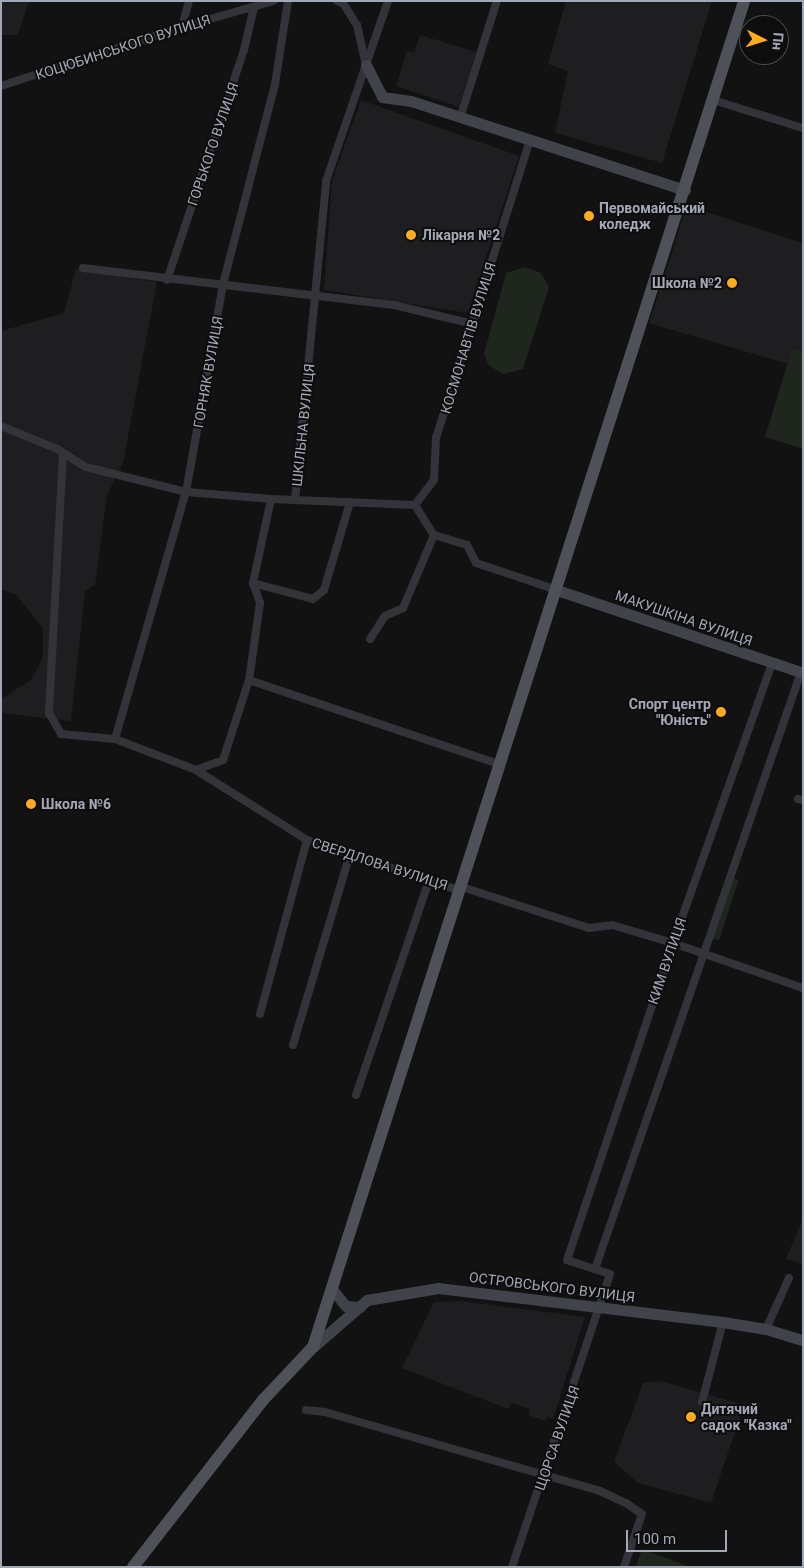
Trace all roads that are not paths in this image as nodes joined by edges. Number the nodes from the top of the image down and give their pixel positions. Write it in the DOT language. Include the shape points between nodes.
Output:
graph roads {
  1 [pos="189,1"];
  2 [pos="273,1"];
  3 [pos="288,1"];
  4 [pos="337,1"];
  5 [pos="388,1"];
  6 [pos="497,1"];
  7 [pos="744,1"];
  8 [pos="254,7"];
  9 [pos="182,27"];
  10 [pos="366,65"];
  11 [pos="1,86"];
  12 [pos="713,100"];
  13 [pos="460,118"];
  14 [pos="803,128"];
  15 [pos="530,140"];
  16 [pos="685,190"];
  17 [pos="83,268"];
  18 [pos="167,280"];
  19 [pos="223,284"];
  20 [pos="316,296"];
  21 [pos="473,324"];
  22 [pos="1,426"];
  23 [pos="63,453"];
  24 [pos="186,492"];
  25 [pos="272,499"];
  26 [pos="295,500"];
  27 [pos="350,502"];
  28 [pos="414,505"];
  29 [pos="434,535"];
  30 [pos="253,583"];
  31 [pos="557,590"];
  32 [pos="370,639"];
  33 [pos="772,664"];
  34 [pos="802,673"];
  35 [pos="249,680"];
  36 [pos="115,740"];
  37 [pos="501,765"];
  38 [pos="196,770"];
  39 [pos="307,840"];
  40 [pos="350,854"];
  41 [pos="429,880"];
  42 [pos="462,889"];
  43 [pos="673,943"];
  44 [pos="703,952"];
  45 [pos="803,988"];
  46 [pos="260,1014"];
  47 [pos="293,1045"];
  48 [pos="356,1095"];
  49 [pos="596,1269"];
  50 [pos="789,1278"];
  51 [pos="332,1289"];
  52 [pos="360,1307"];
  53 [pos="600,1309"];
  54 [pos="723,1322"];
  55 [pos="766,1329"];
  56 [pos="803,1340"];
  57 [pos="313,1347"];
  58 [pos="702,1402"];
  59 [pos="306,1410"];
  60 [pos="544,1475"];
  61 [pos="133,1567"];
  62 [pos="512,1567"];
  63 [pos="624,1567"];
  1 -- 9 [label="street"];
  2 -- 8 [label="street, КОЦЮБИНСЬКОГО ВУЛИЦЯ"];
  3 -- 19 [label="street, ГОРНЯК ВУЛИЦЯ" via="276,84"];
  4 -- 10 [label="street" via="343,3 357,25"];
  5 -- 10 [label="street, ШКІЛЬНА ВУЛИЦЯ"];
  6 -- 13 [label="street"];
  7 -- 12 [label="main road"];
  8 -- 9 [label="street, КОЦЮБИНСЬКОГО ВУЛИЦЯ"];
  8 -- 18 [label="street, ГОРЬКОГО ВУЛИЦЯ" via="244,50"];
  9 -- 11 [label="street, КОЦЮБИНСЬКОГО ВУЛИЦЯ"];
  10 -- 13 [label="street" via="382,96"];
  10 -- 20 [label="street, ШКІЛЬНА ВУЛИЦЯ" via="326,180"];
  12 -- 14 [label="street"];
  12 -- 16 [label="main road"];
  13 -- 15 [label="street"];
  15 -- 16 [label="street"];
  15 -- 21 [label="street, КОСМОНАВТІВ ВУЛИЦЯ"];
  16 -- 31 [label="main road"];
  17 -- 18 [label="street"];
  18 -- 19 [label="street"];
  19 -- 20 [label="street"];
  19 -- 24 [label="street, ГОРНЯК ВУЛИЦЯ"];
  20 -- 21 [label="street" via="394,305"];
  20 -- 26 [label="street, ШКІЛЬНА ВУЛИЦЯ"];
  21 -- 28 [label="street, КОСМОНАВТІВ ВУЛИЦЯ" via="436,438 434,480"];
  22 -- 23 [label="street, ШКІЛЬНА ВУЛИЦЯ"];
  23 -- 24 [label="street, ШКІЛЬНА ВУЛИЦЯ" via="86,467"];
  23 -- 36 [label="street, СВЕРДЛОВА ВУЛИЦЯ" via="49,713 61,734"];
  24 -- 25 [label="street, ШКІЛЬНА ВУЛИЦЯ"];
  24 -- 36 [label="street, ГОРНЯК ВУЛИЦЯ"];
  25 -- 26 [label="street, ШКІЛЬНА ВУЛИЦЯ"];
  25 -- 30 [label="street"];
  26 -- 27 [label="street"];
  27 -- 28 [label="street"];
  27 -- 30 [label="street" via="324,590 313,599"];
  28 -- 29 [label="street"];
  29 -- 31 [label="street" via="467,545 476,563"];
  29 -- 32 [label="street" via="403,608 385,616"];
  30 -- 35 [label="street" via="260,603"];
  31 -- 33 [label="street, МАКУШКІНА ВУЛИЦЯ"];
  31 -- 37 [label="main road"];
  33 -- 34 [label="street, МАКУШКІНА ВУЛИЦЯ"];
  33 -- 43 [label="street, КИМ ВУЛИЦЯ"];
  34 -- 44 [label="street"];
  35 -- 37 [label="street"];
  35 -- 38 [label="street" via="223,760"];
  36 -- 38 [label="street, СВЕРДЛОВА ВУЛИЦЯ"];
  37 -- 42 [label="main road"];
  38 -- 39 [label="street, СВЕРДЛОВА ВУЛИЦЯ"];
  39 -- 40 [label="street, СВЕРДЛОВА ВУЛИЦЯ"];
  39 -- 46 [label="street"];
  40 -- 41 [label="street, СВЕРДЛОВА ВУЛИЦЯ"];
  40 -- 47 [label="street"];
  41 -- 42 [label="street, СВЕРДЛОВА ВУЛИЦЯ"];
  41 -- 48 [label="street"];
  42 -- 43 [label="street, СВЕРДЛОВА ВУЛИЦЯ" via="590,928 612,925"];
  42 -- 51 [label="main road"];
  43 -- 44 [label="street, СВЕРДЛОВА ВУЛИЦЯ"];
  43 -- 49 [label="street, КИМ ВУЛИЦЯ" via="567,1260"];
  44 -- 45 [label="street, СВЕРДЛОВА ВУЛИЦЯ"];
  44 -- 49 [label="street"];
  49 -- 53 [label="street, ЩОРСА ВУЛИЦЯ" via="610,1274"];
  50 -- 55 [label="street"];
  51 -- 52 [label="street" via="346,1306"];
  51 -- 57 [label="main road"];
  52 -- 53 [label="street, ОСТРОВСЬКОГО ВУЛИЦЯ" via="367,1300 438,1288"];
  52 -- 57 [label="street, ОСТРОВСЬКОГО ВУЛИЦЯ"];
  53 -- 54 [label="street, ОСТРОВСЬКОГО ВУЛИЦЯ"];
  53 -- 60 [label="street, ЩОРСА ВУЛИЦЯ"];
  54 -- 55 [label="street, ОСТРОВСЬКОГО ВУЛИЦЯ"];
  54 -- 58 [label="street"];
  55 -- 56 [label="street, ОСТРОВСЬКОГО ВУЛИЦЯ"];
  57 -- 61 [label="main road" via="263,1400"];
  59 -- 60 [label="street" via="325,1412"];
  60 -- 62 [label="street, ЩОРСА ВУЛИЦЯ"];
  60 -- 63 [label="street" via="600,1491 642,1514"];
}
